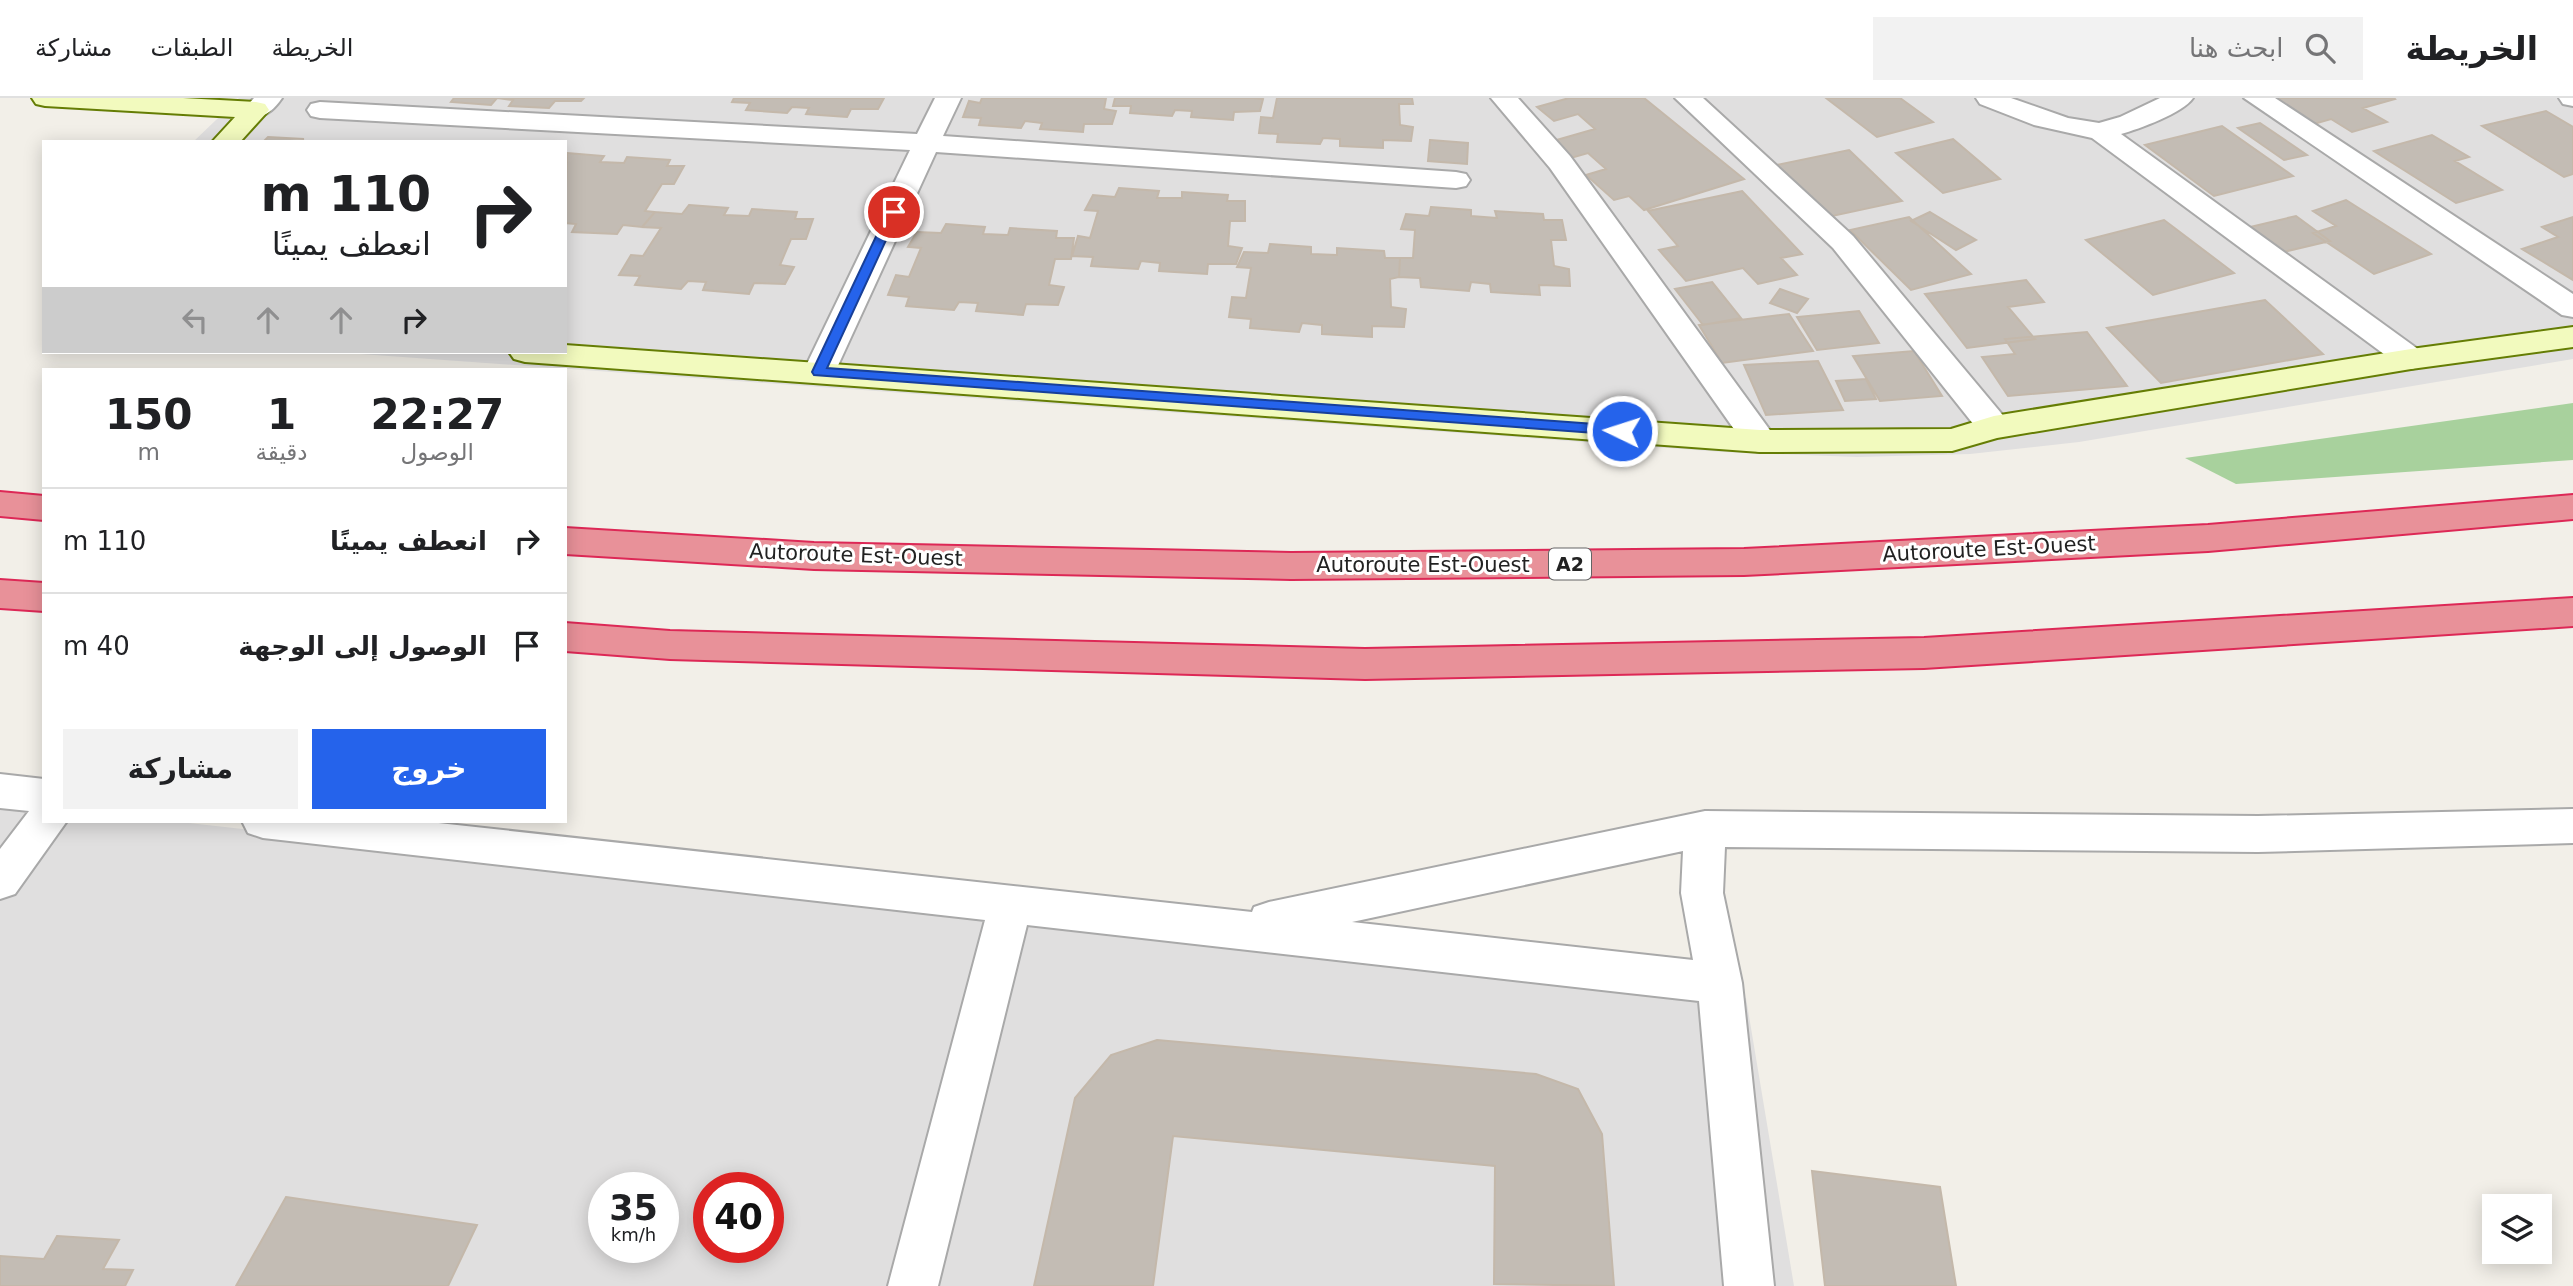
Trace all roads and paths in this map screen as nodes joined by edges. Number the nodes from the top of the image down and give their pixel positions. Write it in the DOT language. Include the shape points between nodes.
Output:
graph roads {
  1 [pos="45,98"];
  2 [pos="948,98"];
  3 [pos="1504,98"];
  4 [pos="1688,98"];
  5 [pos="1989,98"];
  6 [pos="2180,98"];
  7 [pos="2257,98"];
  8 [pos="262,104"];
  9 [pos="320,110"];
  10 [pos="2099,131"];
  11 [pos="227,140"];
  12 [pos="926,143"];
  13 [pos="1456,180"];
  14 [pos="2573,309"];
  15 [pos="2573,337"];
  16 [pos="554,354"];
  17 [pos="2411,359"];
  18 [pos="819,372"];
  19 [pos="1994,427"];
  20 [pos="1760,441"];
  21 [pos="0,504"];
  22 [pos="2573,507"];
  23 [pos="42,508"];
  24 [pos="567,541"];
  25 [pos="0,594"];
  26 [pos="42,597"];
  27 [pos="2573,612"];
  28 [pos="567,637"];
  29 [pos="0,791"];
  30 [pos="42,796"];
  31 [pos="44,823"];
  32 [pos="280,823"];
  33 [pos="2573,826"];
  34 [pos="1705,829"];
  35 [pos="0,881"];
  36 [pos="1011,904"];
  37 [pos="1233,928"];
  38 [pos="1720,983"];
  39 [pos="913,1286"];
  40 [pos="1749,1286"];
  1 -- 8 [label="street"];
  2 -- 12 [label="street"];
  3 -- 20 [label="street" via="1560,162"];
  4 -- 19 [label="street" via="1843,242"];
  5 -- 10 [label="street" via="2029,115"];
  6 -- 10 [label="street"];
  7 -- 14 [label="street"];
  8 -- 11 [label="street"];
  9 -- 12 [label="street"];
  10 -- 17 [label="street"];
  12 -- 13 [label="street"];
  12 -- 18 [label="street"];
  15 -- 17 [label="street"];
  16 -- 18 [label="street"];
  17 -- 19 [label="street"];
  18 -- 20 [label="street"];
  19 -- 20 [label="street" via="1952,440"];
  21 -- 23 [label="highway"];
  22 -- 24 [label="highway, Autoroute Est-Ouest / A2" via="2208,538 1744,562 1277,566 814,556"];
  25 -- 26 [label="highway"];
  27 -- 28 [label="highway" via="1924,653 1364,664 670,645"];
  29 -- 30 [label="street"];
  31 -- 35 [label="street"];
  32 -- 36 [label="street"];
  33 -- 34 [label="street" via="2258,834"];
  34 -- 37 [label="street"];
  34 -- 38 [label="street" via="1702,893"];
  36 -- 37 [label="street"];
  36 -- 39 [label="street"];
  37 -- 38 [label="street"];
  38 -- 40 [label="street"];
}
